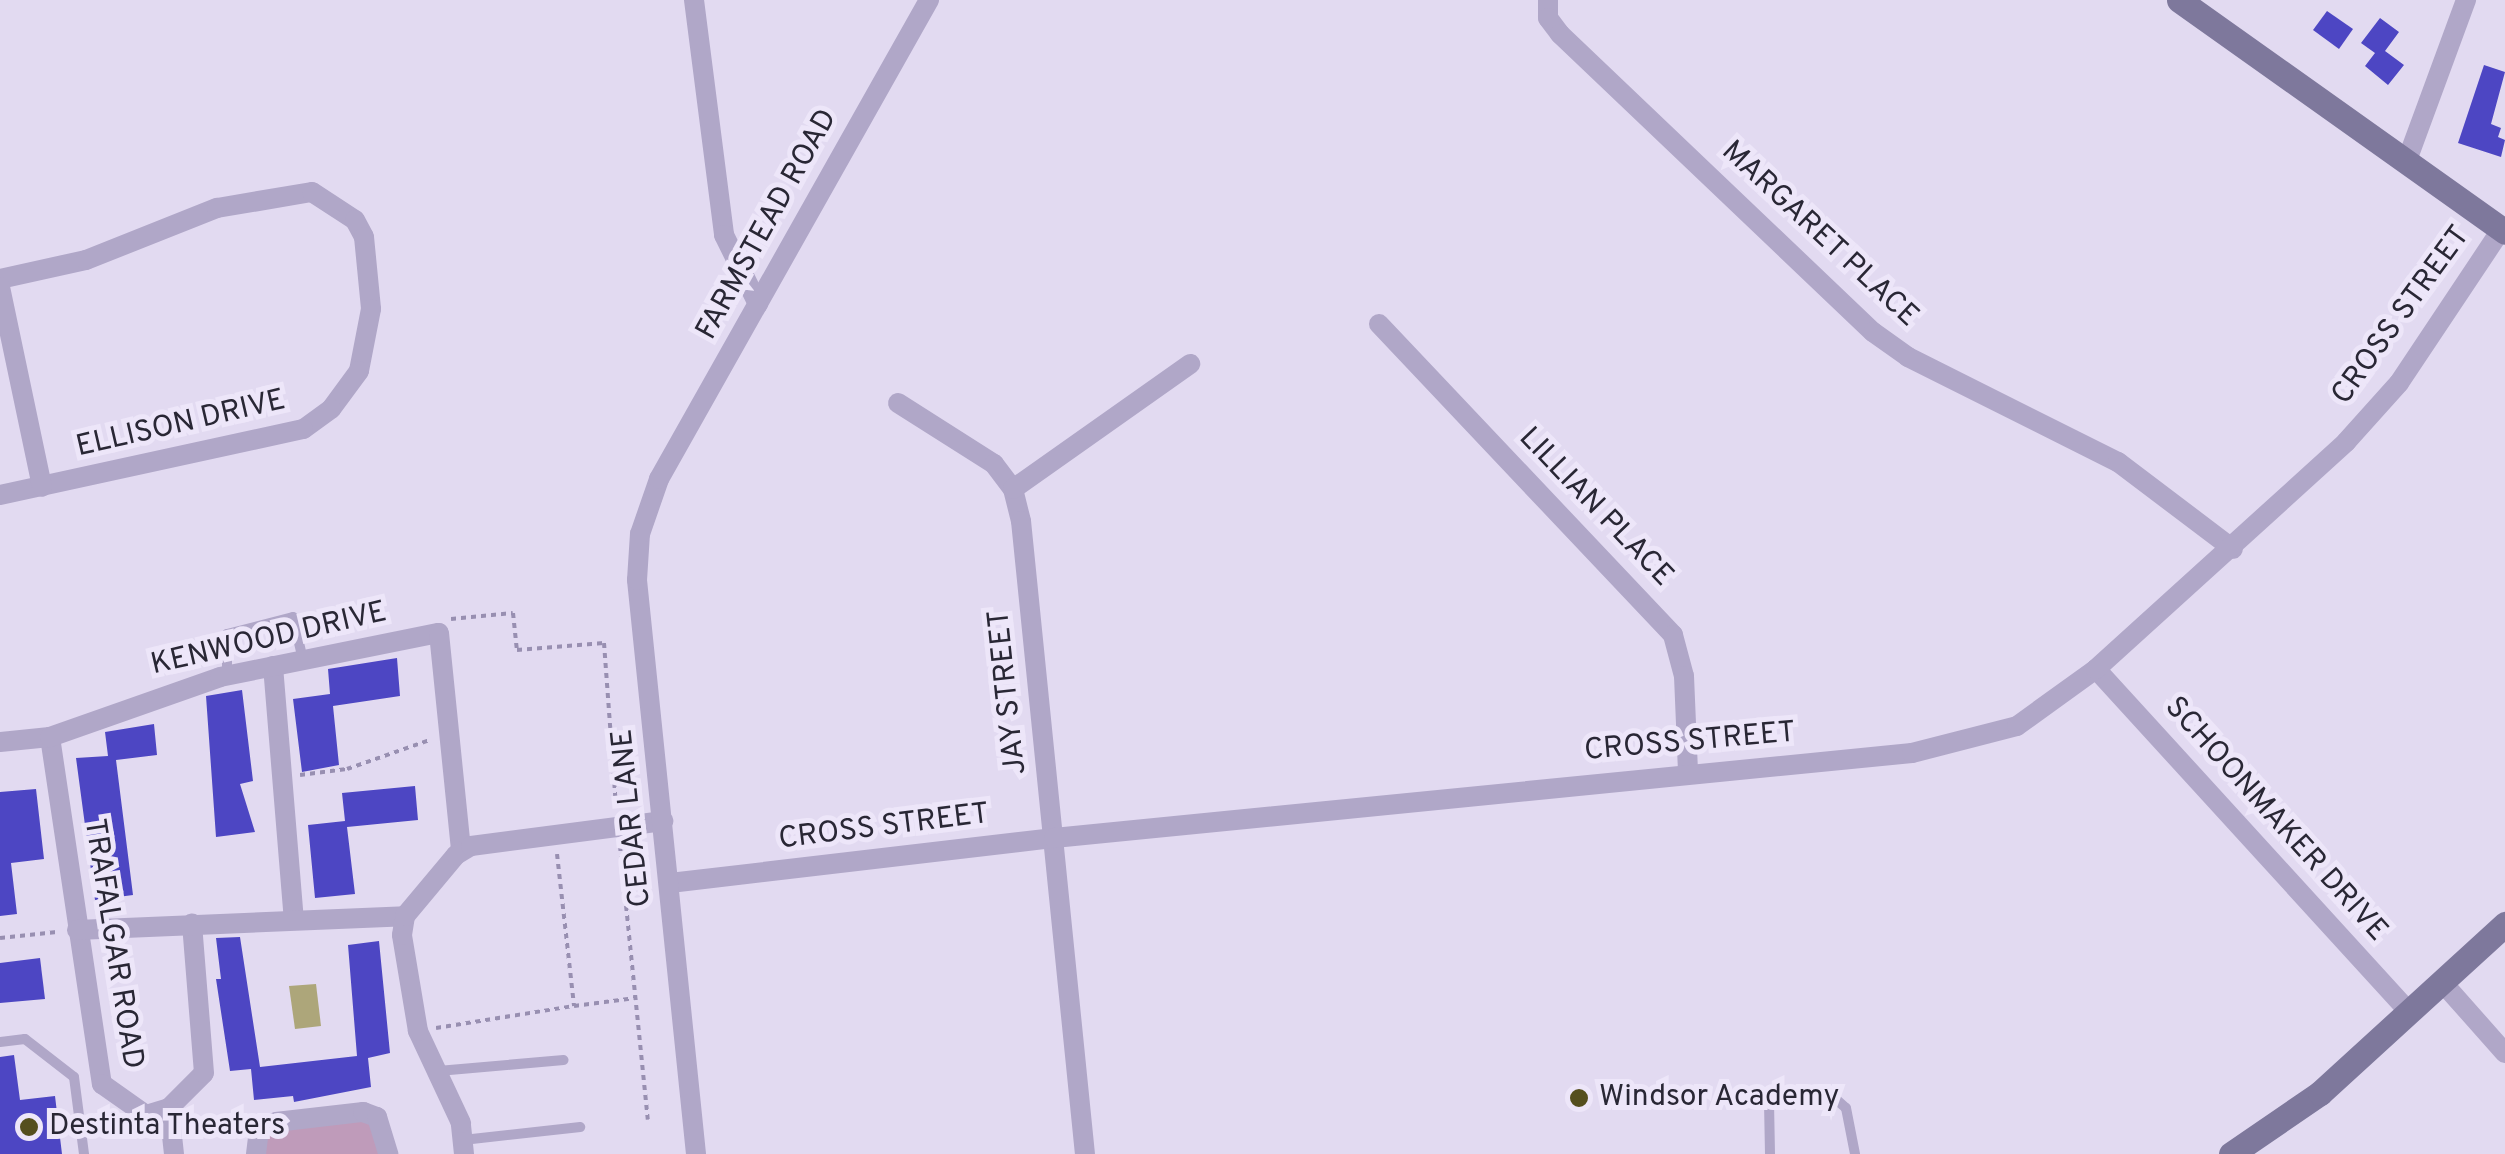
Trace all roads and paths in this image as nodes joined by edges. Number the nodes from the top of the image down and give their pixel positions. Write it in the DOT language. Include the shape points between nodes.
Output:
graph roads {
  1 [pos="694,0"];
  2 [pos="929,0"];
  3 [pos="2180,0"];
  4 [pos="2466,0"];
  5 [pos="1548,9"];
  6 [pos="2406,162"];
  7 [pos="2503,231"];
  8 [pos="0,279"];
  9 [pos="0,287"];
  10 [pos="758,304"];
  11 [pos="1379,324"];
  12 [pos="1190,364"];
  13 [pos="898,403"];
  14 [pos="659,479"];
  15 [pos="42,488"];
  16 [pos="1013,489"];
  17 [pos="0,494"];
  18 [pos="2232,549"];
  19 [pos="442,626"];
  20 [pos="303,660"];
  21 [pos="272,666"];
  22 [pos="2096,669"];
  23 [pos="227,675"];
  24 [pos="50,737"];
  25 [pos="449,738"];
  26 [pos="0,742"];
  27 [pos="1688,772"];
  28 [pos="288,776"];
  29 [pos="663,821"];
  30 [pos="618,827"];
  31 [pos="555,834"];
  32 [pos="1054,838"];
  33 [pos="461,852"];
  34 [pos="670,883"];
  35 [pos="405,916"];
  36 [pos="294,919"];
  37 [pos="192,923"];
  38 [pos="2505,924"];
  39 [pos="76,930"];
  40 [pos="0,938"];
  41 [pos="2442,982"];
  42 [pos="635,998"];
  43 [pos="574,1006"];
  44 [pos="2409,1012"];
  45 [pos="418,1031"];
  46 [pos="0,1042"];
  47 [pos="2505,1053"];
  48 [pos="564,1060"];
  49 [pos="437,1071"];
  50 [pos="168,1108"];
  51 [pos="648,1120"];
  52 [pos="580,1127"];
  53 [pos="463,1147"];
  54 [pos="84,1154"];
  55 [pos="174,1154"];
  56 [pos="256,1154"];
  57 [pos="388,1154"];
  58 [pos="696,1154"];
  59 [pos="1086,1154"];
  60 [pos="1770,1154"];
  61 [pos="1855,1154"];
  62 [pos="2231,1154"];
  1 -- 10 [label="street" via="724,235"];
  2 -- 10 [label="street, FARMSTEAD ROAD"];
  3 -- 6 [label="street"];
  4 -- 6 [label="street"];
  5 -- 18 [label="street, MARGARET PLACE" via="1873,332 1908,357 2118,462"];
  6 -- 7 [label="street"];
  7 -- 18 [label="street, CROSS STREET" via="2399,383"];
  8 -- 15 [label="street, ELLISON DRIVE" via="86,260 217,208 296,193 340,204 364,237 371,309 365,352 346,390 320,419 268,440"];
  9 -- 15 [label="street"];
  10 -- 14 [label="street, FARMSTEAD ROAD"];
  11 -- 27 [label="street, LILLIAN PLACE" via="1672,635 1684,676"];
  12 -- 16 [label="street"];
  13 -- 16 [label="street" via="994,464"];
  14 -- 29 [label="street, CEDAR LANE" via="640,534 637,580"];
  15 -- 17 [label="street, ELLISON DRIVE"];
  16 -- 32 [label="street, JAY STREET"];
  18 -- 22 [label="street, CROSS STREET"];
  19 -- 20 [label="street, KENWOOD DRIVE"];
  19 -- 25 [label="street"];
  19 -- 30 [label="path" via="513,612 517,650 604,643"];
  20 -- 21 [label="street, KENWOOD DRIVE"];
  20 -- 23 [label="lane" via="293,617 227,634"];
  21 -- 23 [label="street, KENWOOD DRIVE"];
  21 -- 36 [label="street"];
  22 -- 27 [label="street, CROSS STREET" via="2018,726 1959,746"];
  22 -- 44 [label="street, SCHOONMAKER DRIVE"];
  23 -- 24 [label="street, KENWOOD DRIVE"];
  24 -- 26 [label="street, KENWOOD DRIVE"];
  24 -- 39 [label="street, TRAFALGAR ROAD"];
  25 -- 28 [label="path" via="420,741 347,769"];
  25 -- 33 [label="street"];
  27 -- 32 [label="street, CROSS STREET"];
  29 -- 30 [label="street"];
  29 -- 34 [label="street, CEDAR LANE"];
  30 -- 31 [label="street"];
  30 -- 42 [label="path"];
  31 -- 33 [label="street"];
  31 -- 43 [label="path"];
  32 -- 34 [label="street, CROSS STREET"];
  32 -- 59 [label="street, JAY STREET"];
  33 -- 35 [label="street"];
  34 -- 58 [label="street, CEDAR LANE"];
  35 -- 36 [label="street"];
  35 -- 45 [label="street" via="402,935"];
  36 -- 37 [label="street"];
  37 -- 39 [label="street"];
  37 -- 50 [label="street" via="205,1066 194,1088"];
  38 -- 41 [label="street"];
  39 -- 40 [label="path"];
  39 -- 50 [label="street, TRAFALGAR ROAD" via="102,1084 146,1115"];
  41 -- 44 [label="street"];
  41 -- 47 [label="street"];
  42 -- 43 [label="path"];
  42 -- 51 [label="path"];
  43 -- 45 [label="path"];
  44 -- 62 [label="street" via="2320,1093"];
  45 -- 49 [label="street"];
  46 -- 54 [label="lane" via="25,1040 74,1078"];
  48 -- 49 [label="lane"];
  49 -- 53 [label="street"];
  50 -- 55 [label="street"];
  52 -- 53 [label="lane"];
  56 -- 57 [label="street" via="259,1129 276,1122 363,1112 377,1117"];
  60 -- 61 [label="lane" via="1769,1101 1828,1092 1846,1108"];
}
